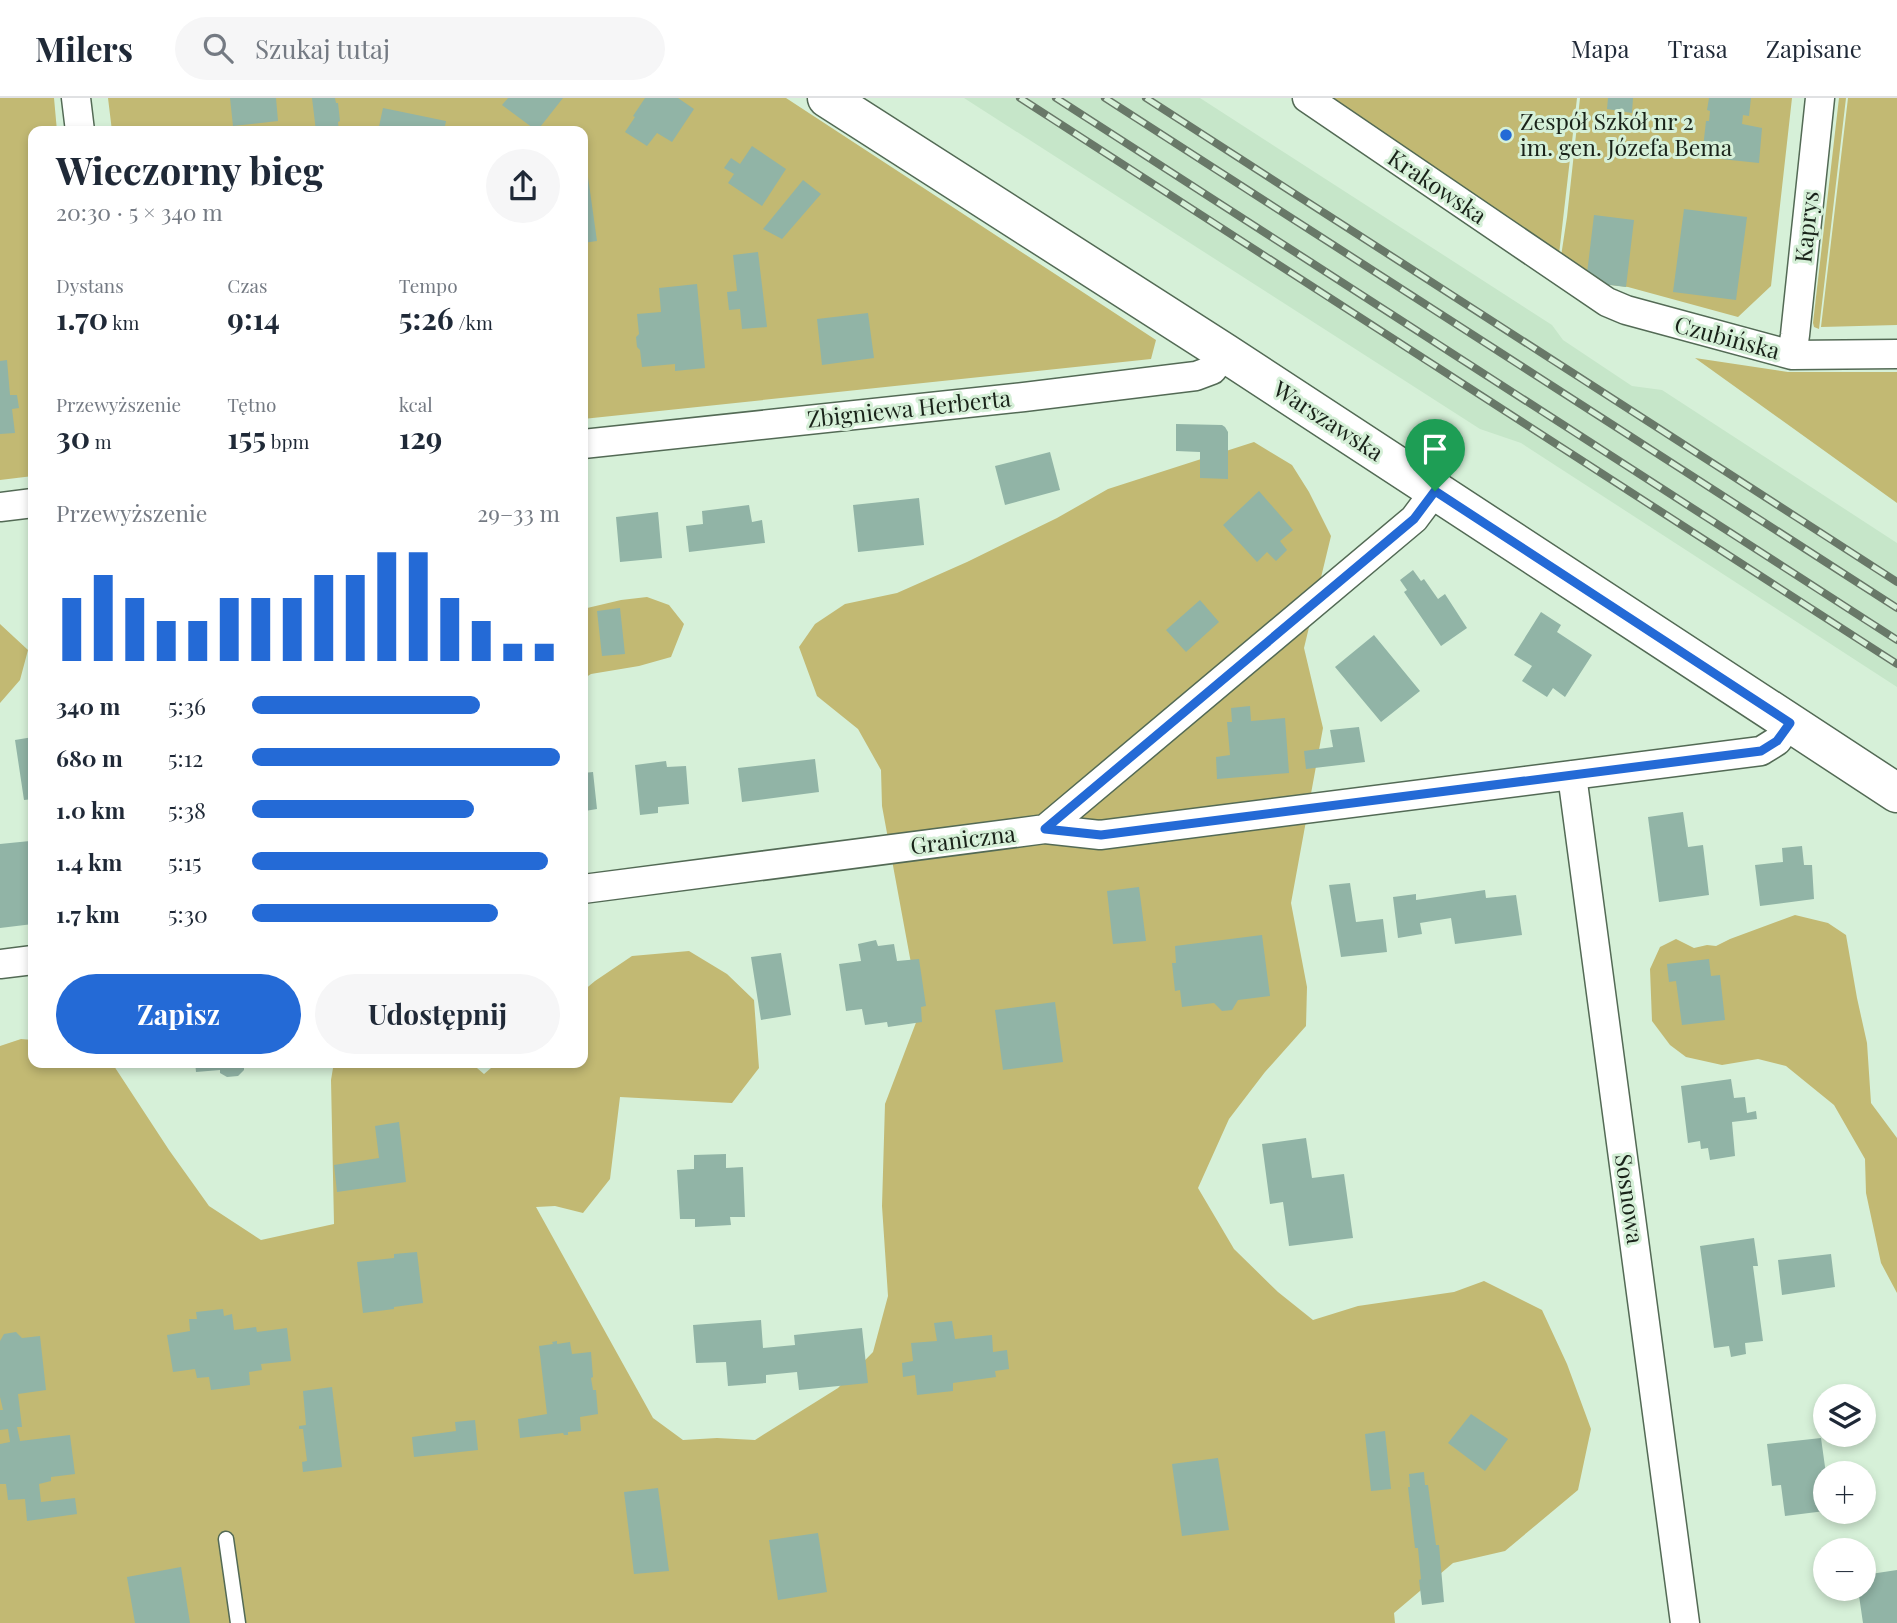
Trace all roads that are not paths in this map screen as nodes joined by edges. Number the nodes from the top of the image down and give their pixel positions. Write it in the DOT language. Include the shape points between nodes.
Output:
graph roads {
  1 [pos="76,98"];
  2 [pos="827,98"];
  3 [pos="1307,98"];
  4 [pos="1820,98"];
  5 [pos="79,126"];
  6 [pos="1568,277"];
  7 [pos="1225,353"];
  8 [pos="1897,354"];
  9 [pos="1792,355"];
  10 [pos="588,443"];
  11 [pos="1435,491"];
  12 [pos="28,504"];
  13 [pos="0,507"];
  14 [pos="1790,723"];
  15 [pos="1573,775"];
  16 [pos="1897,793"];
  17 [pos="1045,829"];
  18 [pos="588,888"];
  19 [pos="28,961"];
  20 [pos="0,964"];
  21 [pos="226,1539"];
  22 [pos="238,1623"];
  23 [pos="1685,1623"];
  1 -- 5 [label="street"];
  2 -- 7 [label="street, Warszawska"];
  3 -- 6 [label="street, Krakowska"];
  4 -- 9 [label="street, Kaprys"];
  6 -- 9 [label="street, Czubińska" via="1626,310"];
  7 -- 10 [label="street, Zbigniewa Herberta" via="1212,370 1196,376"];
  7 -- 11 [label="street, Warszawska"];
  8 -- 9 [label="street, Czubińska"];
  11 -- 14 [label="street, Warszawska"];
  11 -- 17 [label="street" via="1414,519"];
  12 -- 13 [label="street"];
  14 -- 15 [label="street, Graniczna" via="1777,741 1761,751"];
  14 -- 16 [label="street, Warszawska"];
  15 -- 17 [label="street, Graniczna" via="1101,835"];
  15 -- 23 [label="street, Sosnowa"];
  17 -- 18 [label="street, Graniczna"];
  19 -- 20 [label="street"];
  21 -- 22 [label="lane"];
}
